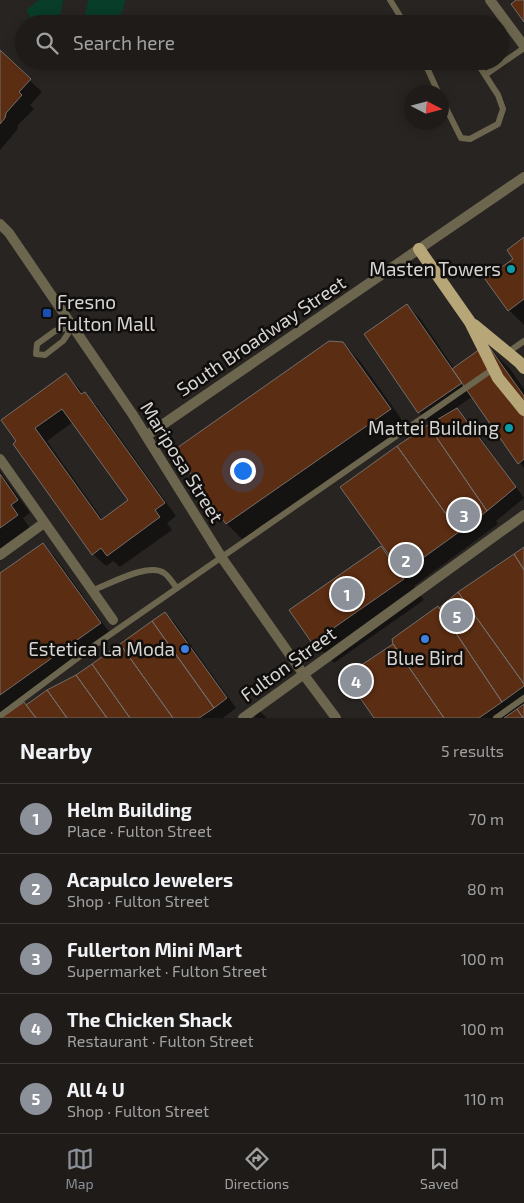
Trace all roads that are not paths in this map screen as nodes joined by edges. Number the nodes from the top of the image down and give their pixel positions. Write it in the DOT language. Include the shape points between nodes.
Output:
graph roads {
  1 [pos="390,0"];
  2 [pos="490,0"];
  3 [pos="399,15"];
  4 [pos="501,15"];
  5 [pos="509,26"];
  6 [pos="524,47"];
  7 [pos="509,58"];
  8 [pos="428,70"];
  9 [pos="482,70"];
  10 [pos="492,70"];
  11 [pos="485,75"];
  12 [pos="435,85"];
  13 [pos="449,115"];
  14 [pos="524,177"];
  15 [pos="0,224"];
  16 [pos="419,249"];
  17 [pos="470,322"];
  18 [pos="73,326"];
  19 [pos="524,341"];
  20 [pos="507,353"];
  21 [pos="524,368"];
  22 [pos="493,369"];
  23 [pos="524,410"];
  24 [pos="146,436"];
  25 [pos="0,459"];
  26 [pos="524,515"];
  27 [pos="44,523"];
  28 [pos="0,555"];
  29 [pos="222,558"];
  30 [pos="177,588"];
  31 [pos="93,590"];
  32 [pos="113,620"];
  33 [pos="304,674"];
  34 [pos="524,698"];
  35 [pos="0,716"];
  36 [pos="243,718"];
  37 [pos="336,718"];
  38 [pos="496,718"];
  1 -- 3 [label="lane"];
  2 -- 4 [label="street"];
  5 -- 6 [label="street"];
  6 -- 7 [label="lane"];
  8 -- 12 [label="lane"];
  9 -- 11 [label="lane"];
  10 -- 11 [label="lane"];
  11 -- 13 [label="lane" via="503,110 498,124 470,139 460,138"];
  14 -- 16 [label="street, South Broadway Street"];
  15 -- 18 [label="street, Mariposa Street"];
  16 -- 17 [label="main road"];
  16 -- 24 [label="street, South Broadway Street"];
  17 -- 20 [label="main road"];
  17 -- 22 [label="main road"];
  18 -- 18 [label="lane" via="55,331 37,344 36,354 45,355 63,342"];
  18 -- 24 [label="street, Mariposa Street"];
  19 -- 20 [label="lane"];
  20 -- 21 [label="main road"];
  22 -- 23 [label="main road"];
  22 -- 29 [label="lane"];
  24 -- 29 [label="street, Mariposa Street"];
  25 -- 27 [label="street"];
  26 -- 33 [label="street, Fulton Street"];
  27 -- 28 [label="street"];
  27 -- 31 [label="street"];
  29 -- 30 [label="lane"];
  29 -- 33 [label="street, Mariposa Street"];
  30 -- 31 [label="lane" via="165,573 147,569"];
  30 -- 35 [label="lane"];
  31 -- 32 [label="street"];
  33 -- 36 [label="street, Fulton Street"];
  33 -- 37 [label="street, Mariposa Street"];
  34 -- 38 [label="lane"];
}
